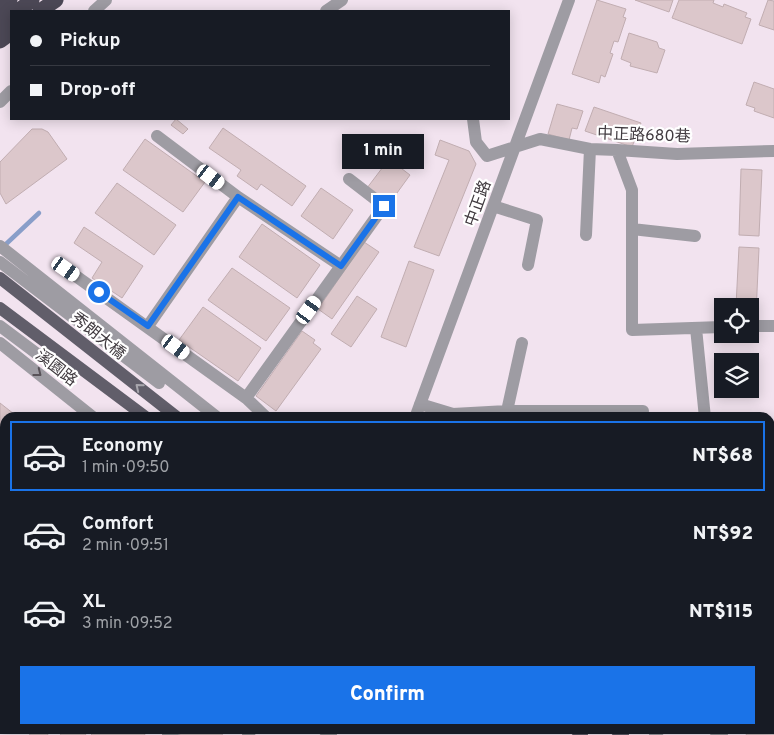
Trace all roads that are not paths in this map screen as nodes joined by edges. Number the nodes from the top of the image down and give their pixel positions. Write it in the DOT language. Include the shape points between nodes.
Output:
graph roads {
  1 [pos="10,0"];
  2 [pos="32,0"];
  3 [pos="56,0"];
  4 [pos="106,0"];
  5 [pos="342,0"];
  6 [pos="569,0"];
  7 [pos="0,8"];
  8 [pos="19,10"];
  9 [pos="41,10"];
  10 [pos="95,10"];
  11 [pos="327,10"];
  12 [pos="10,17"];
  13 [pos="0,25"];
  14 [pos="10,92"];
  15 [pos="0,102"];
  16 [pos="472,120"];
  17 [pos="157,136"];
  18 [pos="515,147"];
  19 [pos="590,148"];
  20 [pos="616,150"];
  21 [pos="774,152"];
  22 [pos="349,179"];
  23 [pos="238,197"];
  24 [pos="493,206"];
  25 [pos="632,229"];
  26 [pos="586,235"];
  27 [pos="695,236"];
  28 [pos="0,246"];
  29 [pos="5,265"];
  30 [pos="528,265"];
  31 [pos="341,266"];
  32 [pos="66,269"];
  33 [pos="2,279"];
  34 [pos="0,308"];
  35 [pos="0,326"];
  36 [pos="148,326"];
  37 [pos="759,326"];
  38 [pos="774,326"];
  39 [pos="714,327"];
  40 [pos="696,328"];
  41 [pos="522,342"];
  42 [pos="0,343"];
  43 [pos="86,372"];
  44 [pos="246,398"];
  45 [pos="420,404"];
  46 [pos="507,411"];
  47 [pos="643,411"];
  48 [pos="86,412"];
  49 [pos="140,412"];
  50 [pos="170,412"];
  51 [pos="196,412"];
  52 [pos="210,412"];
  53 [pos="261,412"];
  54 [pos="417,412"];
  55 [pos="446,412"];
  56 [pos="489,412"];
  57 [pos="704,412"];
  1 -- 7 [label="highway"];
  2 -- 8 [label="highway"];
  3 -- 9 [label="highway"];
  4 -- 10 [label="street"];
  5 -- 11 [label="street"];
  6 -- 18 [label="street, 中正路"];
  12 -- 13 [label="highway"];
  14 -- 15 [label="street"];
  16 -- 18 [label="street, 中正路680巷" via="476,142 487,156"];
  17 -- 23 [label="street"];
  18 -- 19 [label="street, 中正路680巷" via="540,139"];
  18 -- 24 [label="street, 中正路"];
  19 -- 20 [label="street, 中正路680巷"];
  19 -- 26 [label="street"];
  20 -- 21 [label="street, 中正路680巷" via="677,154"];
  20 -- 25 [label="street" via="632,190"];
  22 -- 31 [label="street" via="384,206"];
  23 -- 31 [label="street"];
  23 -- 36 [label="street"];
  24 -- 30 [label="street" via="537,220"];
  24 -- 45 [label="street, 中正路"];
  25 -- 27 [label="street"];
  25 -- 40 [label="street" via="632,330"];
  28 -- 52 [label="street"];
  29 -- 51 [label="street"];
  31 -- 44 [label="street"];
  32 -- 36 [label="street"];
  50 -- 33 [label="main road, 秀朗大橋, one-way"];
  34 -- 43 [label="main road"];
  35 -- 43 [label="street" via="36,353"];
  36 -- 44 [label="street"];
  37 -- 38 [label="street"];
  39 -- 40 [label="street"];
  40 -- 57 [label="street"];
  41 -- 46 [label="street"];
  42 -- 48 [label="street, 溪園路, one-way"];
  43 -- 49 [label="main road"];
  44 -- 53 [label="street"];
  45 -- 54 [label="street, 中正路"];
  45 -- 55 [label="street"];
  46 -- 47 [label="street"];
  46 -- 56 [label="street"];
}
